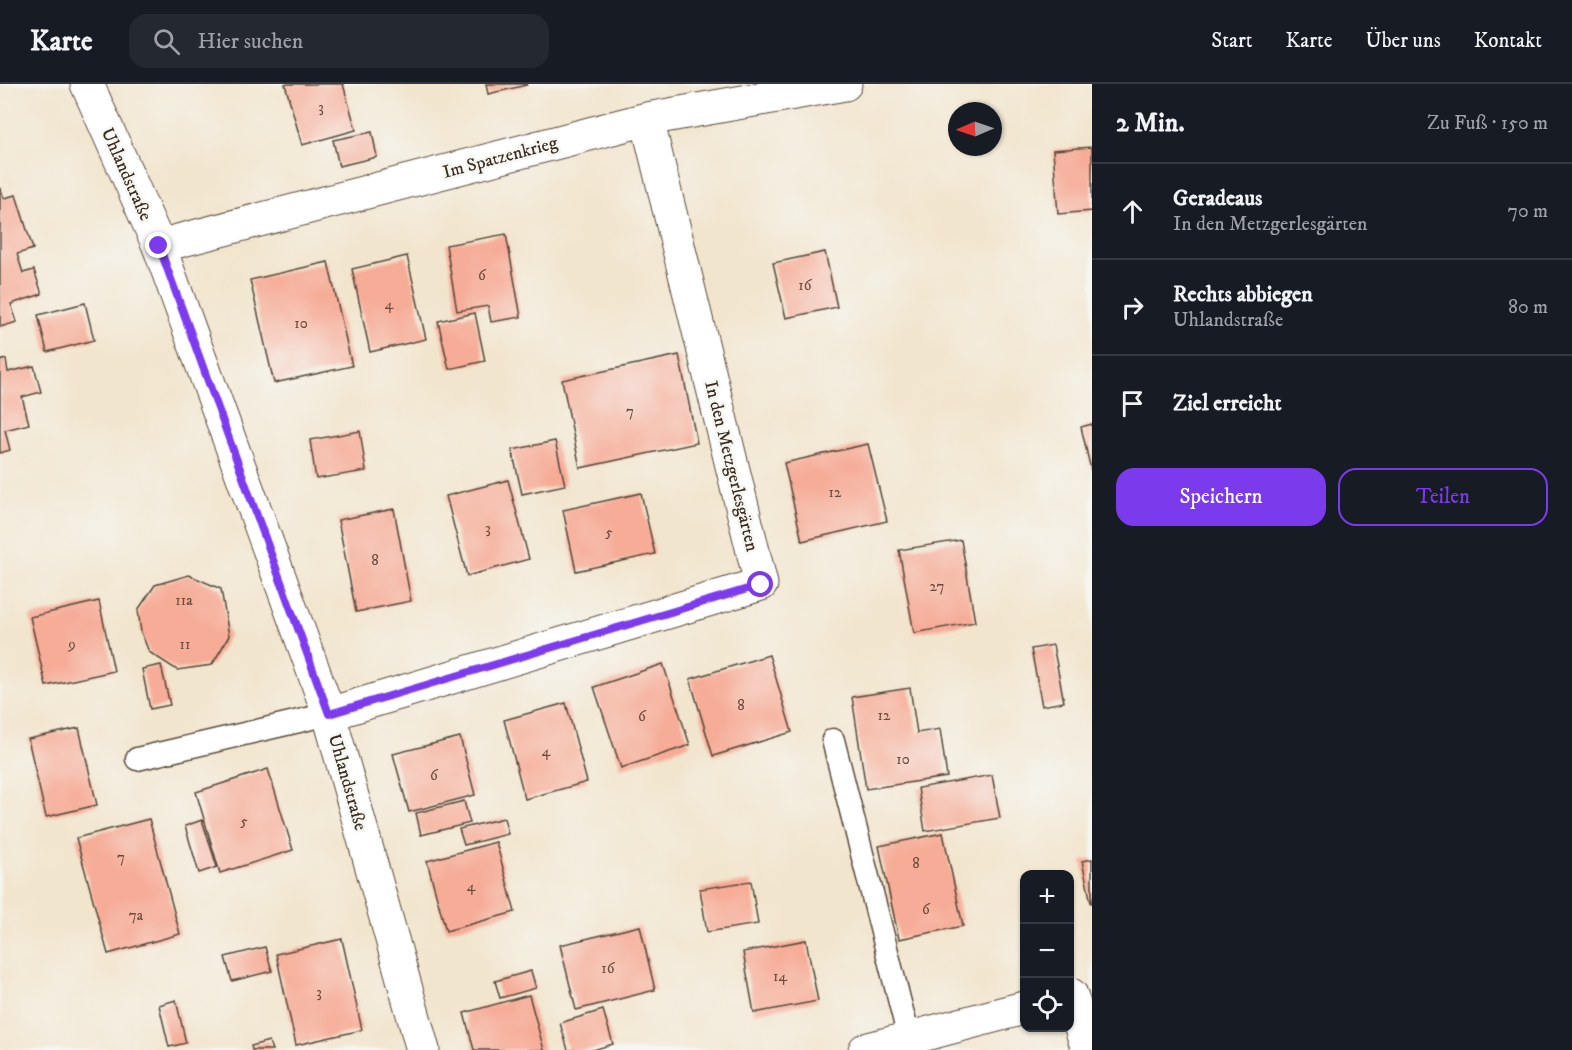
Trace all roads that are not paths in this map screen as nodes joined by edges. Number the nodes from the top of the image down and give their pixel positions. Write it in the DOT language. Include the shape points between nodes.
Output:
graph roads {
  1 [pos="87,84"];
  2 [pos="845,84"];
  3 [pos="647,119"];
  4 [pos="159,246"];
  5 [pos="329,714"];
  6 [pos="833,740"];
  7 [pos="137,759"];
  8 [pos="1077,995"];
  9 [pos="1020,1009"];
  10 [pos="909,1038"];
  11 [pos="423,1050"];
  12 [pos="865,1050"];
  13 [pos="1088,1050"];
  1 -- 4 [label="street, Uhlandstraße"];
  2 -- 3 [label="street, Im Spatzenkrieg"];
  3 -- 4 [label="street, Im Spatzenkrieg"];
  3 -- 5 [label="street, In den Metzgerlesgärten" via="761,585"];
  4 -- 5 [label="street, Uhlandstraße"];
  5 -- 7 [label="lane"];
  5 -- 11 [label="street, Uhlandstraße"];
  6 -- 10 [label="lane"];
  8 -- 13 [label="street"];
  9 -- 10 [label="street"];
  10 -- 12 [label="street"];
}
